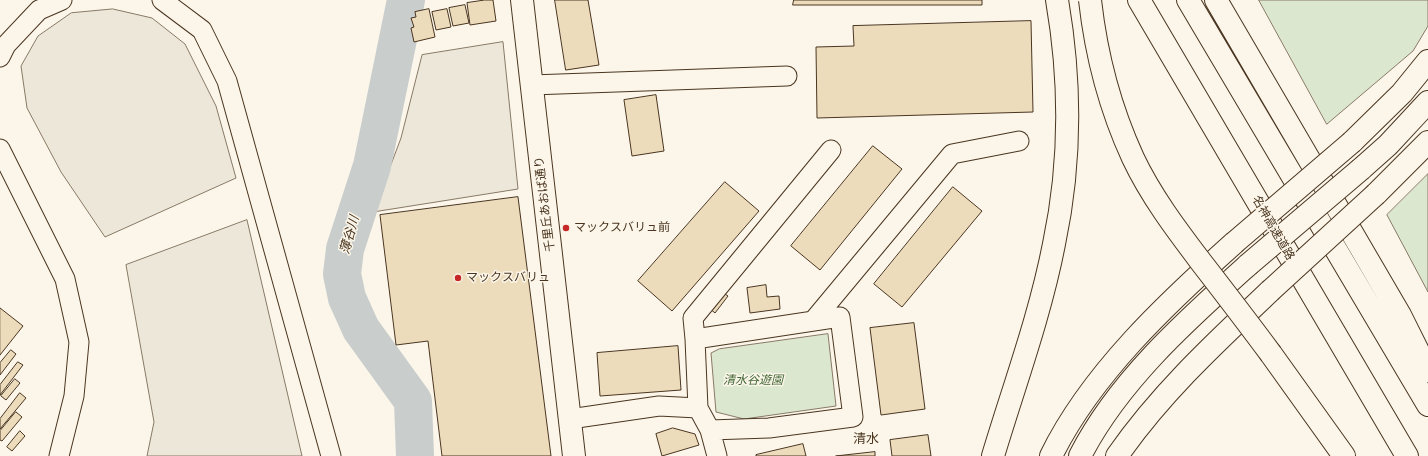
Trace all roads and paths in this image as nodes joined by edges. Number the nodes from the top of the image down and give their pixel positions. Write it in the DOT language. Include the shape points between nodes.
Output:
graph roads {
  1 [pos="62,0"];
  2 [pos="162,0"];
  3 [pos="522,0"];
  4 [pos="1057,0"];
  5 [pos="1090,0"];
  6 [pos="1139,0"];
  7 [pos="1188,0"];
  8 [pos="1216,0"];
  9 [pos="0,57"];
  10 [pos="1428,61"];
  11 [pos="786,76"];
  12 [pos="531,85"];
  13 [pos="1428,102"];
  14 [pos="1019,141"];
  15 [pos="1428,142"];
  16 [pos="0,149"];
  17 [pos="831,150"];
  18 [pos="813,321"];
  19 [pos="695,339"];
  20 [pos="1428,371"];
  21 [pos="1428,405"];
  22 [pos="698,408"];
  23 [pos="570,419"];
  24 [pos="710,430"];
  25 [pos="59,456"];
  26 [pos="331,456"];
  27 [pos="574,456"];
  28 [pos="717,456"];
  29 [pos="993,456"];
  30 [pos="1051,456"];
  31 [pos="1080,456"];
  32 [pos="1117,456"];
  33 [pos="1344,456"];
  34 [pos="1407,456"];
  1 -- 9 [label="street" via="39,10 6,45"];
  2 -- 26 [label="street" via="202,30 227,81"];
  3 -- 12 [label="main road, 千里丘あおば通り"];
  4 -- 29 [label="main road" via="1068,102 1062,200 1043,290"];
  5 -- 33 [label="main road, bridge" via="1105,83 1133,158 1173,225 1271,354"];
  6 -- 34 [label="main road, 名神高速道路"];
  7 -- 21 [label="main road"];
  8 -- 20 [label="main road" via="1400,315"];
  10 -- 30 [label="main road, bridge" via="1402,93 1352,142 1182,290 1123,353 1074,416"];
  11 -- 12 [label="street"];
  12 -- 23 [label="main road, 千里丘あおば通り"];
  13 -- 31 [label="main road, bridge" via="1388,145 1193,314 1142,368 1103,418"];
  14 -- 18 [label="street" via="952,154"];
  15 -- 32 [label="main road, bridge" via="1407,165 1202,356 1144,418"];
  16 -- 25 [label="street" via="65,279 79,342 74,396"];
  17 -- 19 [label="street" via="693,318"];
  18 -- 19 [label="street"];
  18 -- 24 [label="street" via="840,317 853,417 769,428"];
  19 -- 22 [label="street"];
  22 -- 23 [label="street" via="659,406"];
  22 -- 24 [label="street"];
  23 -- 27 [label="main road, 千里丘あおば通り"];
  24 -- 28 [label="street"];
}
